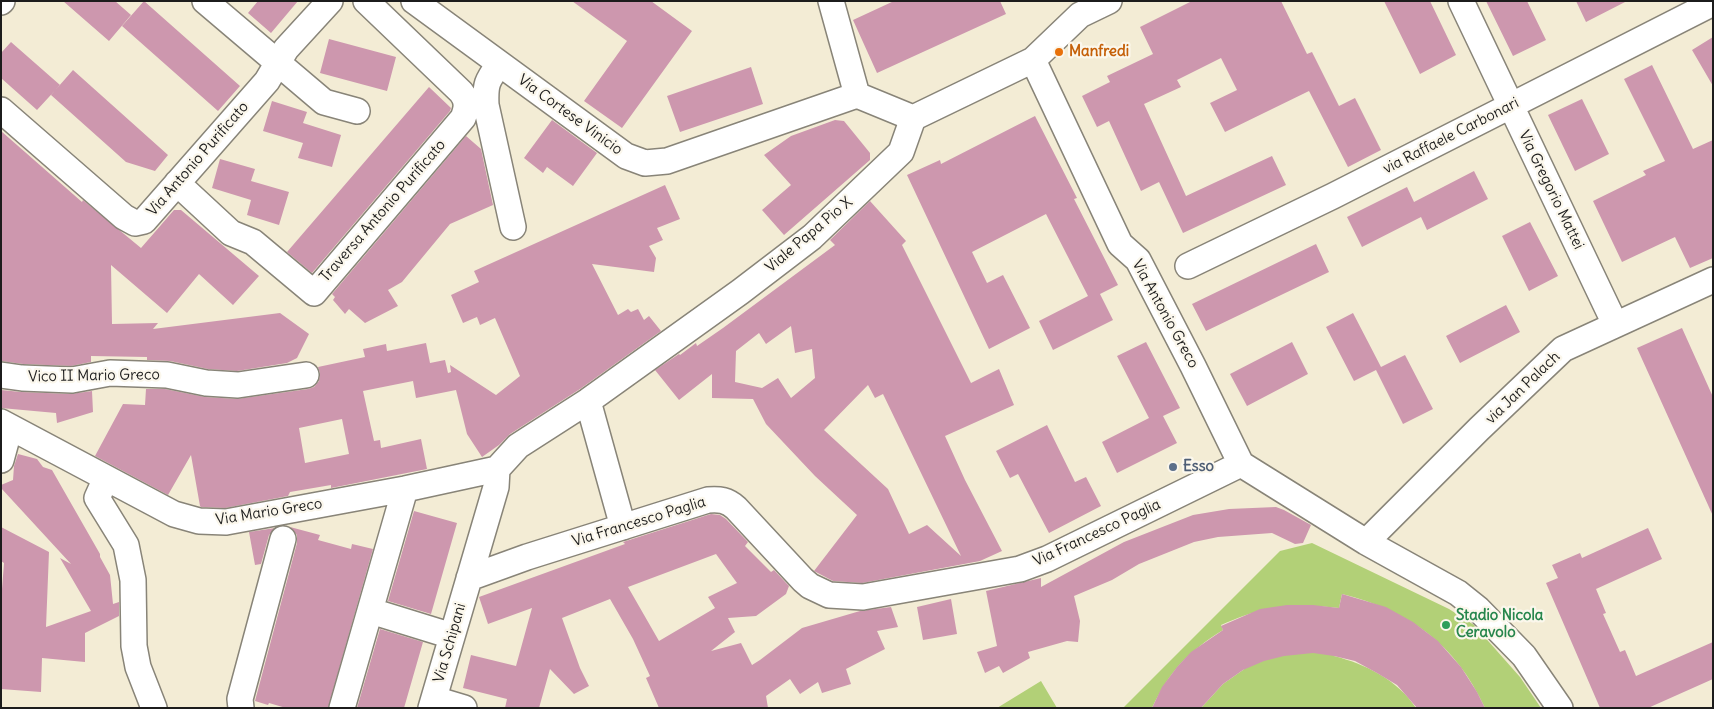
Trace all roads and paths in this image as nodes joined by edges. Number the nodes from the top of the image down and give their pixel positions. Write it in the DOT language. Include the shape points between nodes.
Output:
graph roads {
  1 [pos="205,1"];
  2 [pos="330,1"];
  3 [pos="366,1"];
  4 [pos="414,1"];
  5 [pos="831,1"];
  6 [pos="1109,1"];
  7 [pos="1460,1"];
  8 [pos="1713,3"];
  9 [pos="1033,60"];
  10 [pos="277,63"];
  11 [pos="499,64"];
  12 [pos="857,95"];
  13 [pos="1510,106"];
  14 [pos="1,110"];
  15 [pos="357,111"];
  16 [pos="913,118"];
  17 [pos="178,183"];
  18 [pos="514,227"];
  19 [pos="1188,266"];
  20 [pos="1713,280"];
  21 [pos="1615,324"];
  22 [pos="306,374"];
  23 [pos="1,375"];
  24 [pos="588,401"];
  25 [pos="6,424"];
  26 [pos="1,460"];
  27 [pos="1241,464"];
  28 [pos="497,469"];
  29 [pos="106,478"];
  30 [pos="405,489"];
  31 [pos="623,527"];
  32 [pos="283,539"];
  33 [pos="1366,542"];
  34 [pos="469,578"];
  35 [pos="371,611"];
  36 [pos="452,636"];
  37 [pos="432,703"];
  38 [pos="154,708"];
  39 [pos="241,708"];
  40 [pos="342,708"];
  41 [pos="464,708"];
  42 [pos="1560,708"];
  1 -- 10 [label="street"];
  2 -- 10 [label="street, Via Antonio Purificato"];
  3 -- 17 [label="street, Traversa Antonio Purificato" via="461,92 466,98 466,111 314,293 253,242 231,233"];
  4 -- 11 [label="street, Via Cortese Vinicio"];
  5 -- 12 [label="street"];
  6 -- 9 [label="street" via="1080,15"];
  7 -- 13 [label="street, Via Gregorio Mattei"];
  8 -- 13 [label="street, via Raffaele Carbonari"];
  9 -- 16 [label="street"];
  9 -- 27 [label="street, Via Antonio Greco" via="1120,244 1138,260"];
  10 -- 15 [label="street" via="324,102"];
  10 -- 17 [label="street, Via Antonio Purificato" via="268,81"];
  11 -- 12 [label="street, Via Cortese Vinicio" via="626,156 645,163 667,161"];
  11 -- 18 [label="street" via="485,88 486,105"];
  12 -- 16 [label="street"];
  13 -- 19 [label="street, via Raffaele Carbonari"];
  13 -- 21 [label="street, Via Gregorio Mattei"];
  14 -- 17 [label="street, Via Antonio Purificato" via="134,223 144,221"];
  16 -- 24 [label="street, Viale Papa Pio X" via="901,152 812,237"];
  20 -- 21 [label="street, via Jan Palach"];
  21 -- 33 [label="street, via Jan Palach" via="1563,349"];
  22 -- 23 [label="street, Vico II Mario Greco" via="238,385 167,375 110,373 72,380"];
  24 -- 28 [label="street, Viale Papa Pio X" via="518,446"];
  24 -- 31 [label="street"];
  25 -- 26 [label="street"];
  25 -- 29 [label="street, Via Mario Greco"];
  27 -- 31 [label="street, Via Francesco Paglia" via="1047,559 1020,569 864,597 829,594 810,586 736,508 725,501 708,500"];
  27 -- 33 [label="street"];
  28 -- 30 [label="street, Via Mario Greco"];
  28 -- 34 [label="street, Via Schipani" via="496,487"];
  29 -- 30 [label="street, Via Mario Greco" via="179,516 214,522"];
  29 -- 38 [label="street" via="97,498 126,545 133,580 134,646 138,667"];
  30 -- 35 [label="street"];
  31 -- 34 [label="street, Via Francesco Paglia"];
  32 -- 39 [label="street" via="240,699"];
  33 -- 42 [label="street" via="1458,594 1478,610 1524,656"];
  34 -- 36 [label="street, Via Schipani"];
  35 -- 36 [label="street"];
  35 -- 40 [label="street"];
  36 -- 37 [label="street, Via Schipani"];
  37 -- 41 [label="street"];
}
